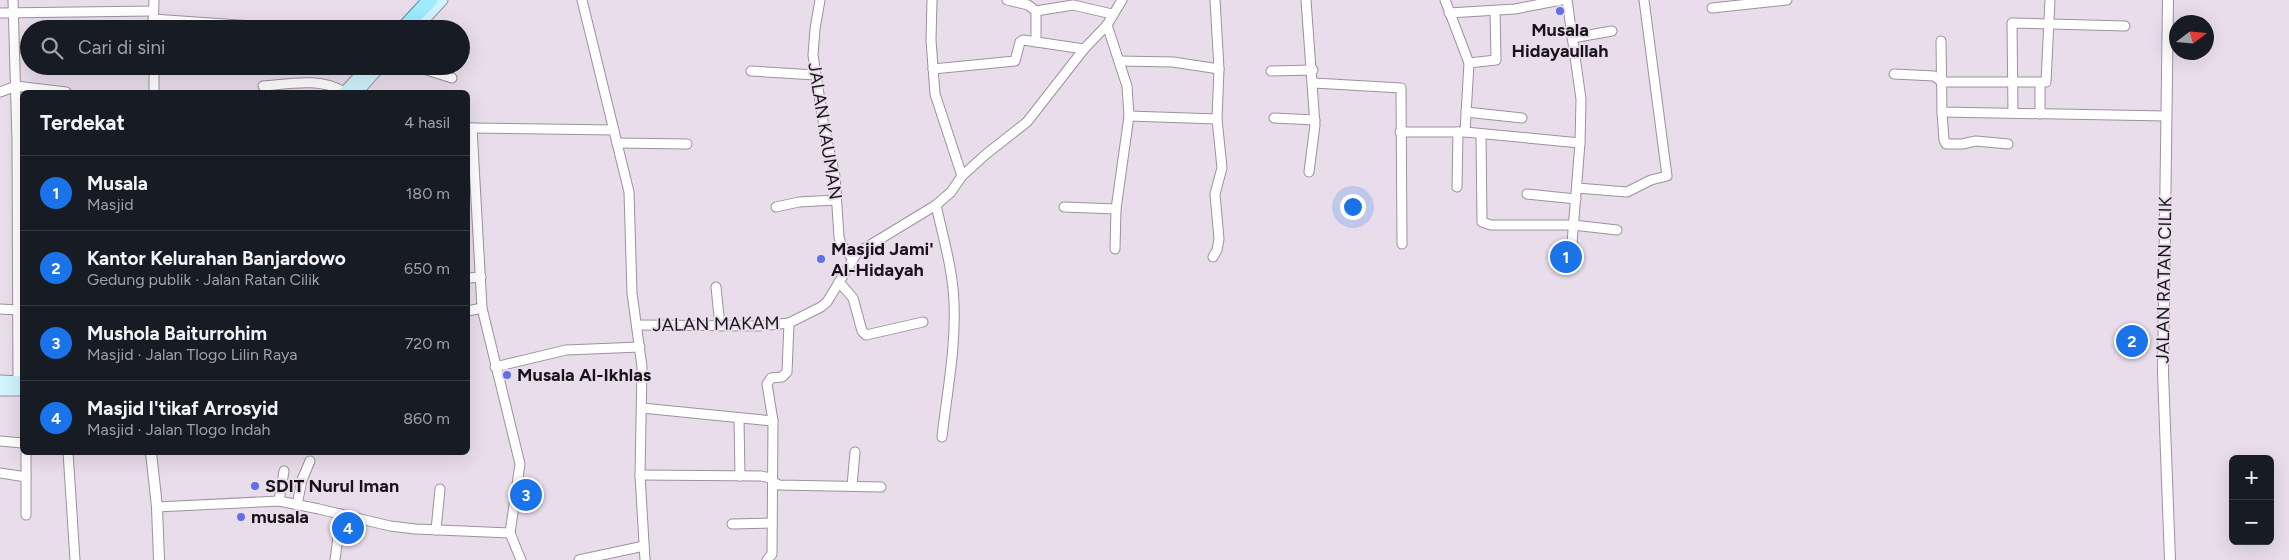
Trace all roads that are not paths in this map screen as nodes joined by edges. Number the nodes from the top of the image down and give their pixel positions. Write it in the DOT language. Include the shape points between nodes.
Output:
graph roads {
  1 [pos="13,0"];
  2 [pos="154,0"];
  3 [pos="430,0"];
  4 [pos="442,0"];
  5 [pos="582,0"];
  6 [pos="820,0"];
  7 [pos="932,0"];
  8 [pos="1006,0"];
  9 [pos="1122,0"];
  10 [pos="1215,0"];
  11 [pos="1306,0"];
  12 [pos="1445,0"];
  13 [pos="1561,0"];
  14 [pos="1566,0"];
  15 [pos="1644,0"];
  16 [pos="1786,0"];
  17 [pos="2050,0"];
  18 [pos="2168,0"];
  19 [pos="1514,5"];
  20 [pos="1712,8"];
  21 [pos="1036,11"];
  22 [pos="1496,11"];
  23 [pos="13,12"];
  24 [pos="0,13"];
  25 [pos="1449,13"];
  26 [pos="1112,14"];
  27 [pos="153,20"];
  28 [pos="414,20"];
  29 [pos="417,20"];
  30 [pos="2049,24"];
  31 [pos="1106,25"];
  32 [pos="2125,26"];
  33 [pos="1612,32"];
  34 [pos="1572,38"];
  35 [pos="1941,41"];
  36 [pos="1036,42"];
  37 [pos="1084,49"];
  38 [pos="1119,61"];
  39 [pos="1469,63"];
  40 [pos="933,69"];
  41 [pos="1219,69"];
  42 [pos="1313,70"];
  43 [pos="751,71"];
  44 [pos="1271,71"];
  45 [pos="1894,74"];
  46 [pos="154,75"];
  47 [pos="361,75"];
  48 [pos="372,75"];
  49 [pos="442,75"];
  50 [pos="815,75"];
  51 [pos="452,78"];
  52 [pos="1942,82"];
  53 [pos="1314,83"];
  54 [pos="2012,83"];
  55 [pos="2040,83"];
  56 [pos="16,86"];
  57 [pos="263,86"];
  58 [pos="49,90"];
  59 [pos="154,90"];
  60 [pos="341,90"];
  61 [pos="347,90"];
  62 [pos="359,90"];
  63 [pos="0,92"];
  64 [pos="1466,112"];
  65 [pos="1942,112"];
  66 [pos="2014,113"];
  67 [pos="2040,114"];
  68 [pos="1129,116"];
  69 [pos="2166,116"];
  70 [pos="1274,118"];
  71 [pos="1522,118"];
  72 [pos="1217,119"];
  73 [pos="1315,120"];
  74 [pos="470,128"];
  75 [pos="614,130"];
  76 [pos="1400,132"];
  77 [pos="1461,132"];
  78 [pos="1481,134"];
  79 [pos="20,140"];
  80 [pos="617,142"];
  81 [pos="1580,142"];
  82 [pos="687,144"];
  83 [pos="2008,144"];
  84 [pos="1309,172"];
  85 [pos="962,176"];
  86 [pos="1457,187"];
  87 [pos="1577,188"];
  88 [pos="1527,194"];
  89 [pos="1576,199"];
  90 [pos="836,200"];
  91 [pos="936,205"];
  92 [pos="776,207"];
  93 [pos="1064,207"];
  94 [pos="1116,210"];
  95 [pos="472,218"];
  96 [pos="1573,225"];
  97 [pos="1617,230"];
  98 [pos="1402,244"];
  99 [pos="1575,248"];
  100 [pos="1114,249"];
  101 [pos="1213,257"];
  102 [pos="852,258"];
  103 [pos="480,277"];
  104 [pos="470,278"];
  105 [pos="839,282"];
  106 [pos="716,287"];
  107 [pos="0,308"];
  108 [pos="482,308"];
  109 [pos="19,310"];
  110 [pos="470,311"];
  111 [pos="923,322"];
  112 [pos="789,323"];
  113 [pos="637,325"];
  114 [pos="720,326"];
  115 [pos="20,347"];
  116 [pos="640,347"];
  117 [pos="495,367"];
  118 [pos="0,381"];
  119 [pos="20,384"];
  120 [pos="20,384"];
  121 [pos="0,390"];
  122 [pos="642,408"];
  123 [pos="739,419"];
  124 [pos="773,421"];
  125 [pos="942,437"];
  126 [pos="0,441"];
  127 [pos="20,443"];
  128 [pos="855,452"];
  129 [pos="26,455"];
  130 [pos="68,455"];
  131 [pos="151,455"];
  132 [pos="310,461"];
  133 [pos="284,471"];
  134 [pos="0,473"];
  135 [pos="640,475"];
  136 [pos="740,476"];
  137 [pos="26,477"];
  138 [pos="773,482"];
  139 [pos="852,486"];
  140 [pos="881,487"];
  141 [pos="440,489"];
  142 [pos="279,501"];
  143 [pos="297,505"];
  144 [pos="157,507"];
  145 [pos="341,514"];
  146 [pos="26,515"];
  147 [pos="772,523"];
  148 [pos="732,524"];
  149 [pos="436,530"];
  150 [pos="510,532"];
  151 [pos="644,546"];
  152 [pos="608,557"];
  153 [pos="75,560"];
  154 [pos="159,560"];
  155 [pos="335,560"];
  156 [pos="521,560"];
  157 [pos="579,560"];
  158 [pos="645,560"];
  159 [pos="767,560"];
  160 [pos="2170,560"];
  1 -- 23 [label="street"];
  2 -- 27 [label="street"];
  3 -- 28 [label="main road"];
  4 -- 29 [label="main road"];
  5 -- 75 [label="street"];
  6 -- 50 [label="street, JALAN KAUMAN" via="814,40"];
  7 -- 40 [label="street"];
  8 -- 21 [label="street" via="1028,5"];
  9 -- 26 [label="street"];
  10 -- 41 [label="street"];
  11 -- 42 [label="street"];
  12 -- 25 [label="street"];
  13 -- 19 [label="street"];
  14 -- 34 [label="street"];
  15 -- 87 [label="street" via="1667,176 1626,192"];
  16 -- 20 [label="street"];
  17 -- 30 [label="street"];
  18 -- 69 [label="street, JALAN RATAN CILIK"];
  19 -- 22 [label="street"];
  21 -- 26 [label="street" via="1073,5"];
  21 -- 36 [label="street"];
  22 -- 25 [label="street"];
  22 -- 39 [label="street" via="1496,60"];
  23 -- 24 [label="street"];
  23 -- 27 [label="street"];
  23 -- 56 [label="street"];
  25 -- 39 [label="street"];
  26 -- 31 [label="street"];
  30 -- 32 [label="street"];
  30 -- 54 [label="street" via="2012,24"];
  30 -- 55 [label="street" via="2047,80"];
  31 -- 37 [label="street"];
  31 -- 38 [label="street"];
  33 -- 34 [label="street"];
  34 -- 81 [label="street" via="1581,99"];
  35 -- 52 [label="street"];
  36 -- 37 [label="street"];
  36 -- 40 [label="street" via="1021,40 1013,62"];
  37 -- 85 [label="street" via="1028,122"];
  38 -- 41 [label="street" via="1173,62"];
  38 -- 68 [label="street" via="1128,92"];
  39 -- 64 [label="street"];
  40 -- 85 [label="street" via="935,94"];
  41 -- 72 [label="street"];
  42 -- 44 [label="street"];
  42 -- 53 [label="street"];
  43 -- 50 [label="street"];
  45 -- 52 [label="street" via="1933,76"];
  46 -- 59 [label="street"];
  47 -- 61 [label="main road"];
  48 -- 62 [label="main road"];
  49 -- 51 [label="street"];
  50 -- 90 [label="street, JALAN KAUMAN" via="835,176"];
  52 -- 54 [label="street"];
  52 -- 65 [label="street"];
  53 -- 73 [label="street"];
  53 -- 76 [label="street" via="1401,88"];
  54 -- 55 [label="street"];
  54 -- 66 [label="street"];
  55 -- 67 [label="street"];
  56 -- 58 [label="street"];
  56 -- 63 [label="street"];
  56 -- 79 [label="street"];
  57 -- 60 [label="street" via="320,84"];
  64 -- 71 [label="street"];
  64 -- 77 [label="street"];
  65 -- 66 [label="street"];
  65 -- 83 [label="street" via="1944,139 1948,144 1976,141"];
  66 -- 67 [label="street"];
  67 -- 69 [label="street"];
  68 -- 72 [label="street"];
  68 -- 94 [label="street"];
  69 -- 160 [label="street, JALAN RATAN CILIK" via="2163,373"];
  70 -- 73 [label="street"];
  72 -- 101 [label="street" via="1222,168 1215,194 1219,239"];
  73 -- 84 [label="street"];
  74 -- 75 [label="street"];
  74 -- 95 [label="street"];
  75 -- 80 [label="street"];
  76 -- 77 [label="street"];
  76 -- 98 [label="street"];
  77 -- 78 [label="street"];
  77 -- 86 [label="street"];
  78 -- 81 [label="street"];
  78 -- 96 [label="street" via="1482,222 1491,225"];
  79 -- 109 [label="street"];
  80 -- 82 [label="street"];
  80 -- 113 [label="street" via="629,192 632,293"];
  81 -- 87 [label="street"];
  85 -- 91 [label="street"];
  87 -- 89 [label="street"];
  88 -- 89 [label="street"];
  89 -- 96 [label="street"];
  90 -- 92 [label="street"];
  90 -- 102 [label="street, JALAN KAUMAN" via="839,238"];
  91 -- 102 [label="street"];
  91 -- 125 [label="street" via="952,274 954,303 954,344"];
  93 -- 94 [label="street"];
  94 -- 100 [label="street"];
  95 -- 103 [label="street"];
  96 -- 97 [label="street"];
  96 -- 99 [label="street" via="1572,243"];
  102 -- 105 [label="street, JALAN MAKAM"];
  103 -- 104 [label="street"];
  103 -- 108 [label="street"];
  105 -- 111 [label="street" via="853,298 866,335"];
  105 -- 112 [label="street, JALAN MAKAM" via="821,307"];
  106 -- 114 [label="street"];
  107 -- 109 [label="street"];
  108 -- 110 [label="street"];
  108 -- 117 [label="street"];
  109 -- 115 [label="street"];
  112 -- 114 [label="street, JALAN MAKAM"];
  112 -- 124 [label="street" via="787,372 782,377 771,378 767,384"];
  113 -- 114 [label="street, JALAN MAKAM"];
  113 -- 116 [label="street"];
  116 -- 117 [label="street" via="566,350"];
  116 -- 122 [label="street"];
  117 -- 150 [label="street" via="520,464"];
  118 -- 119 [label="main road"];
  120 -- 121 [label="main road"];
  122 -- 123 [label="street"];
  122 -- 135 [label="street"];
  123 -- 124 [label="street"];
  123 -- 136 [label="street"];
  124 -- 138 [label="street"];
  126 -- 127 [label="street"];
  128 -- 139 [label="street"];
  129 -- 137 [label="street"];
  130 -- 153 [label="street"];
  131 -- 144 [label="street"];
  132 -- 143 [label="street"];
  133 -- 142 [label="street"];
  134 -- 137 [label="street"];
  135 -- 136 [label="street"];
  135 -- 151 [label="street"];
  136 -- 138 [label="street" via="767,477"];
  137 -- 146 [label="street"];
  138 -- 139 [label="street" via="780,485"];
  138 -- 147 [label="street"];
  139 -- 140 [label="street"];
  141 -- 149 [label="street"];
  142 -- 143 [label="street"];
  142 -- 144 [label="street"];
  143 -- 145 [label="street"];
  144 -- 154 [label="street"];
  145 -- 149 [label="street" via="390,526"];
  145 -- 155 [label="street"];
  147 -- 148 [label="street"];
  147 -- 159 [label="street" via="772,554"];
  149 -- 150 [label="street"];
  150 -- 156 [label="street"];
  151 -- 152 [label="street"];
  151 -- 158 [label="street"];
  152 -- 157 [label="street"];
}
